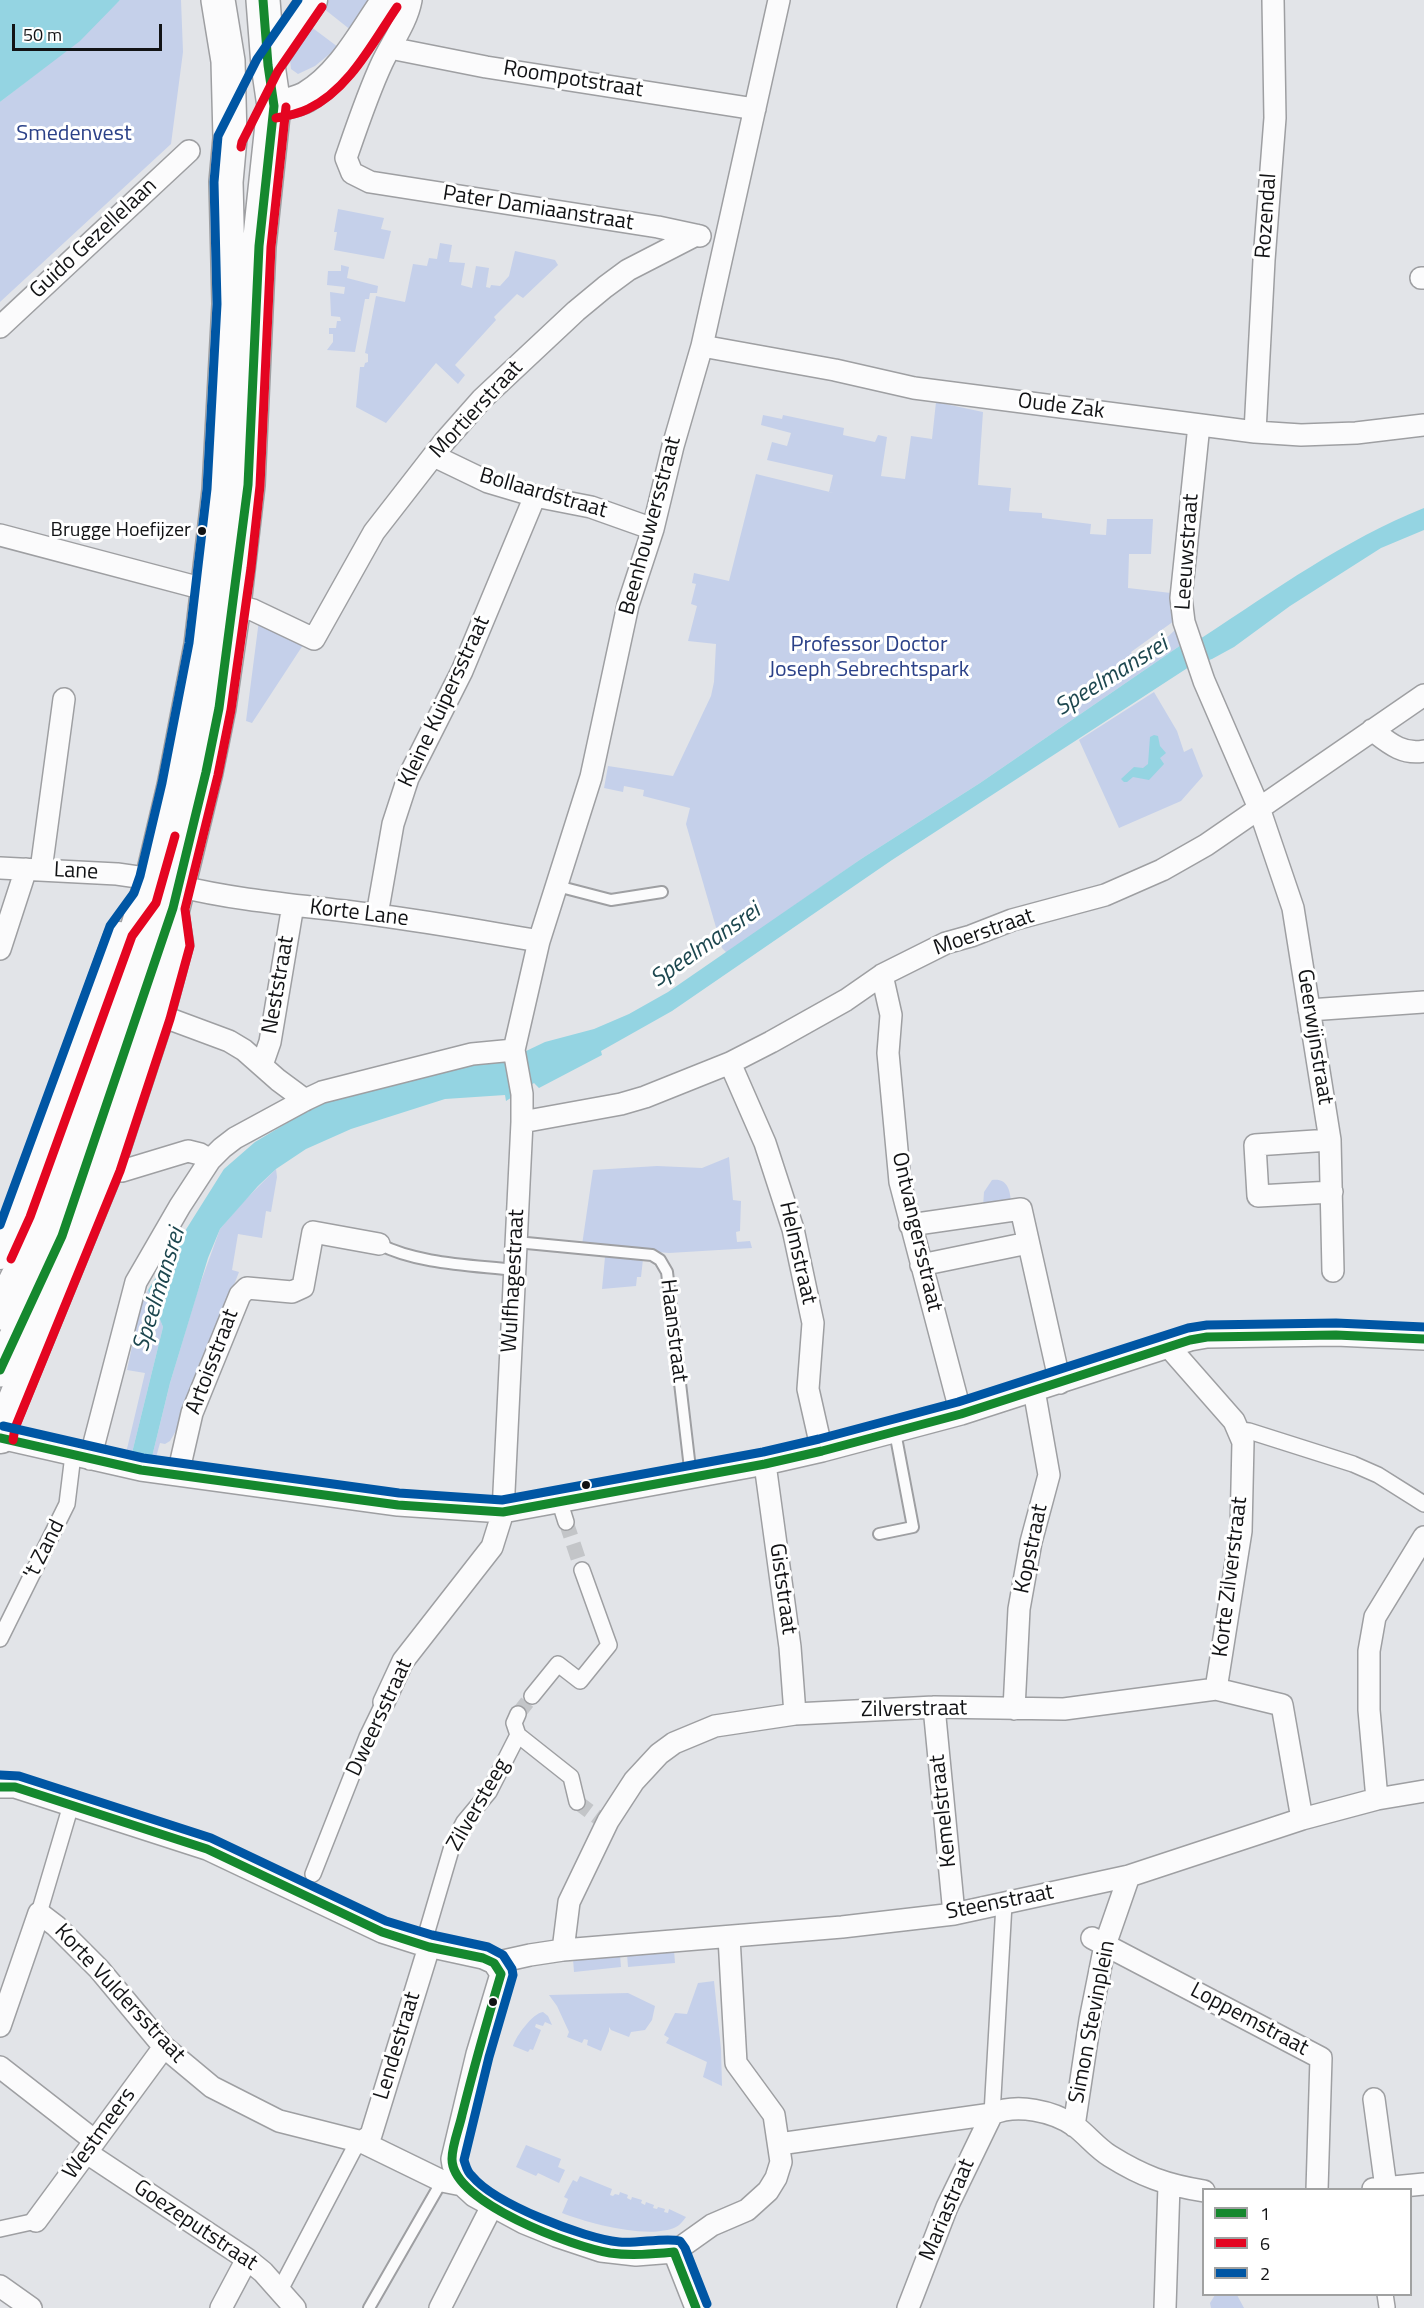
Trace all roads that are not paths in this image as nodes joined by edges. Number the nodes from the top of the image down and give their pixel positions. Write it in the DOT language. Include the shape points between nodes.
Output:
graph roads {
  1 [pos="218,0"];
  2 [pos="263,0"];
  3 [pos="312,0"];
  4 [pos="387,0"];
  5 [pos="411,0"];
  6 [pos="779,0"];
  7 [pos="1273,0"];
  8 [pos="390,48"];
  9 [pos="228,61"];
  10 [pos="268,65"];
  11 [pos="264,100"];
  12 [pos="755,109"];
  13 [pos="230,138"];
  14 [pos="189,151"];
  15 [pos="696,235"];
  16 [pos="724,241"];
  17 [pos="0,327"];
  18 [pos="702,346"];
  19 [pos="1199,425"];
  20 [pos="1424,425"];
  21 [pos="1255,432"];
  22 [pos="434,456"];
  23 [pos="535,495"];
  24 [pos="653,529"];
  25 [pos="0,535"];
  26 [pos="221,597"];
  27 [pos="1424,695"];
  28 [pos="64,699"];
  29 [pos="1372,730"];
  30 [pos="1424,751"];
  31 [pos="1260,808"];
  32 [pos="0,868"];
  33 [pos="34,869"];
  34 [pos="557,886"];
  35 [pos="662,892"];
  36 [pos="162,893"];
  37 [pos="293,905"];
  38 [pos="377,915"];
  39 [pos="539,941"];
  40 [pos="0,949"];
  41 [pos="882,975"];
  42 [pos="1424,1002"];
  43 [pos="1309,1010"];
  44 [pos="159,1016"];
  45 [pos="515,1053"];
  46 [pos="730,1063"];
  47 [pos="262,1065"];
  48 [pos="305,1100"];
  49 [pos="522,1122"];
  50 [pos="1330,1140"];
  51 [pos="210,1160"];
  52 [pos="109,1167"];
  53 [pos="1332,1192"];
  54 [pos="910,1225"];
  55 [pos="516,1242"];
  56 [pos="1028,1243"];
  57 [pos="379,1244"];
  58 [pos="0,1254"];
  59 [pos="921,1264"];
  60 [pos="514,1270"];
  61 [pos="1334,1271"];
  62 [pos="0,1313"];
  63 [pos="1424,1339"];
  64 [pos="1169,1347"];
  65 [pos="0,1370"];
  66 [pos="1060,1383"];
  67 [pos="1034,1390"];
  68 [pos="961,1414"];
  69 [pos="1239,1430"];
  70 [pos="895,1432"];
  71 [pos="0,1438"];
  72 [pos="822,1451"];
  73 [pos="82,1457"];
  74 [pos="765,1464"];
  75 [pos="178,1474"];
  76 [pos="691,1477"];
  77 [pos="1424,1504"];
  78 [pos="503,1512"];
  79 [pos="879,1534"];
  80 [pos="1424,1537"];
  81 [pos="582,1570"];
  82 [pos="0,1639"];
  83 [pos="1216,1689"];
  84 [pos="532,1695"];
  85 [pos="384,1702"];
  86 [pos="934,1707"];
  87 [pos="1014,1709"];
  88 [pos="518,1714"];
  89 [pos="795,1714"];
  90 [pos="518,1735"];
  91 [pos="0,1787"];
  92 [pos="1424,1791"];
  93 [pos="1377,1799"];
  94 [pos="577,1802"];
  95 [pos="71,1805"];
  96 [pos="1302,1818"];
  97 [pos="313,1874"];
  98 [pos="1129,1876"];
  99 [pos="1004,1904"];
  100 [pos="39,1913"];
  101 [pos="954,1914"];
  102 [pos="729,1937"];
  103 [pos="1098,1941"];
  104 [pos="426,1946"];
  105 [pos="564,1950"];
  106 [pos="494,1963"];
  107 [pos="0,2026"];
  108 [pos="164,2048"];
  109 [pos="0,2067"];
  110 [pos="1374,2098"];
  111 [pos="992,2114"];
  112 [pos="1074,2126"];
  113 [pos="362,2142"];
  114 [pos="779,2144"];
  115 [pos="91,2147"];
  116 [pos="452,2183"];
  117 [pos="1424,2184"];
  118 [pos="1168,2185"];
  119 [pos="1317,2188"];
  120 [pos="1379,2188"];
  121 [pos="1388,2188"];
  122 [pos="1202,2191"];
  123 [pos="492,2206"];
  124 [pos="36,2220"];
  125 [pos="0,2229"];
  126 [pos="674,2252"];
  127 [pos="247,2259"];
  128 [pos="0,2286"];
  129 [pos="280,2290"];
  130 [pos="31,2308"];
  131 [pos="221,2308"];
  132 [pos="295,2308"];
  133 [pos="369,2308"];
  134 [pos="440,2308"];
  135 [pos="696,2308"];
  136 [pos="908,2308"];
  137 [pos="1165,2308"];
  1 -- 9 [label="main road"];
  2 -- 10 [label="main road"];
  3 -- 10 [label="main road"];
  4 -- 11 [label="main road" via="326,81 304,98"];
  5 -- 8 [label="street"];
  6 -- 12 [label="street, Beenhouwersstraat"];
  7 -- 21 [label="street, Rozendal" via="1275,118"];
  8 -- 12 [label="street, Roompotstraat"];
  8 -- 15 [label="street, Pater Damiaanstraat" via="346,158 352,173 370,182"];
  9 -- 11 [label="main road"];
  9 -- 13 [label="main road"];
  10 -- 11 [label="main road"];
  11 -- 13 [label="main road"];
  11 -- 26 [label="main road" via="248,485"];
  12 -- 16 [label="street, Beenhouwersstraat"];
  13 -- 26 [label="main road" via="226,182 229,304 219,490"];
  14 -- 17 [label="street, Guido Gezellelaan"];
  15 -- 16 [label="street, Pater Damiaanstraat"];
  15 -- 22 [label="street, Mortierstraat" via="628,270 576,311 482,399"];
  16 -- 18 [label="street, Beenhouwersstraat"];
  18 -- 19 [label="street, Oude Zak" via="914,388"];
  18 -- 24 [label="street, Beenhouwersstraat"];
  19 -- 21 [label="street, Oude Zak"];
  19 -- 31 [label="street, Leeuwstraat" via="1181,598 1184,622 1203,681"];
  20 -- 21 [label="street, Oude Zak" via="1356,433"];
  22 -- 23 [label="street, Bollaardstraat" via="488,482"];
  22 -- 26 [label="street, Mortierstraat" via="374,531 314,639"];
  23 -- 24 [label="street, Bollaardstraat" via="591,507"];
  23 -- 38 [label="street, Kleine Kuipersstraat" via="462,671 408,778 393,824"];
  24 -- 34 [label="street, Beenhouwersstraat" via="628,605 591,777"];
  25 -- 26 [label="street"];
  26 -- 36 [label="main road" via="206,772"];
  27 -- 29 [label="street, Moerstraat"];
  28 -- 33 [label="street"];
  29 -- 30 [label="street" via="1398,749"];
  29 -- 31 [label="street, Moerstraat"];
  31 -- 41 [label="street, Moerstraat" via="1187,857 1122,888 946,943"];
  31 -- 43 [label="street, Geerwijnstraat" via="1293,908"];
  32 -- 33 [label="street, Lane"];
  33 -- 36 [label="street, Lane" via="117,874"];
  33 -- 40 [label="street"];
  34 -- 35 [label="lane" via="610,900"];
  34 -- 39 [label="street, Beenhouwersstraat"];
  36 -- 37 [label="street, Korte Lane" via="200,891"];
  36 -- 44 [label="main road" via="178,944"];
  36 -- 58 [label="main road" via="122,930 19,1213"];
  36 -- 62 [label="main road" via="112,1012 63,1166"];
  36 -- 65 [label="main road" via="62,1236"];
  37 -- 38 [label="street, Korte Lane"];
  37 -- 47 [label="street, Neststraat" via="270,1041"];
  38 -- 39 [label="street, Korte Lane"];
  39 -- 45 [label="street, Beenhouwersstraat"];
  41 -- 46 [label="street, Moerstraat" via="846,1000"];
  41 -- 54 [label="street, Ontvangersstraat" via="891,1015 888,1053 898,1170"];
  42 -- 43 [label="street"];
  43 -- 50 [label="street, Geerwijnstraat"];
  44 -- 47 [label="street, Neststraat" via="229,1041"];
  44 -- 52 [label="main road"];
  45 -- 48 [label="street" via="467,1055 322,1092"];
  45 -- 49 [label="street, Wulfhagestraat"];
  46 -- 49 [label="street, Moerstraat" via="621,1104"];
  46 -- 72 [label="street, Helmstraat" via="765,1143 796,1240 813,1323 808,1389"];
  47 -- 48 [label="street, Neststraat"];
  48 -- 51 [label="street" via="235,1138"];
  49 -- 55 [label="street, Wulfhagestraat"];
  50 -- 53 [label="street, Geerwijnstraat"];
  50 -- 53 [label="street" via="1255,1145 1258,1196"];
  51 -- 52 [label="street" via="188,1151 122,1171"];
  51 -- 73 [label="street" via="136,1282"];
  52 -- 71 [label="main road"];
  53 -- 61 [label="street, Geerwijnstraat"];
  54 -- 56 [label="street" via="1021,1209"];
  54 -- 59 [label="street, Ontvangersstraat"];
  55 -- 60 [label="street, Wulfhagestraat"];
  55 -- 76 [label="lane, Haanstraat" via="652,1255 660,1260 667,1272"];
  56 -- 59 [label="street"];
  56 -- 66 [label="street"];
  57 -- 60 [label="lane" via="395,1252"];
  57 -- 75 [label="street, Artoisstraat" via="313,1232 303,1287 292,1292 247,1288 240,1295 192,1413"];
  59 -- 68 [label="street, Ontvangersstraat"];
  60 -- 78 [label="street, Wulfhagestraat"];
  63 -- 64 [label="street" via="1336,1335 1207,1337"];
  64 -- 66 [label="street"];
  64 -- 69 [label="street"];
  66 -- 67 [label="street"];
  67 -- 68 [label="street"];
  67 -- 87 [label="street, Kopstraat" via="1049,1475 1031,1542 1020,1610"];
  68 -- 70 [label="street"];
  69 -- 77 [label="street" via="1353,1464"];
  69 -- 83 [label="street, Korte Zilverstraat" via="1244,1455 1241,1531"];
  70 -- 72 [label="street"];
  70 -- 79 [label="lane" via="914,1527"];
  71 -- 73 [label="street"];
  72 -- 74 [label="street"];
  73 -- 75 [label="street"];
  73 -- 82 [label="street, 't Zand" via="67,1504"];
  74 -- 76 [label="street"];
  74 -- 89 [label="street, Giststraat" via="790,1647"];
  75 -- 78 [label="street" via="398,1505"];
  76 -- 78 [label="street" via="563,1513"];
  78 -- 85 [label="street, Dweersstraat" via="492,1546 403,1661"];
  80 -- 93 [label="street" via="1375,1617 1369,1651 1368,1710"];
  81 -- 84 [label="street" via="609,1645 580,1682 558,1665"];
  83 -- 87 [label="street, Zilverstraat" via="1064,1709"];
  83 -- 96 [label="street, Zilverstraat" via="1282,1705"];
  85 -- 97 [label="street, Dweersstraat"];
  86 -- 87 [label="street, Zilverstraat"];
  86 -- 89 [label="street, Zilverstraat"];
  86 -- 101 [label="street, Kemelstraat"];
  88 -- 90 [label="street" via="514,1723"];
  89 -- 105 [label="street, Zilverstraat" via="715,1726 674,1743 645,1767 604,1820 569,1902"];
  90 -- 94 [label="street" via="571,1777"];
  90 -- 104 [label="street, Zilversteeg" via="489,1792 464,1822 453,1843"];
  91 -- 95 [label="street" via="15,1787"];
  92 -- 93 [label="street, Steenstraat"];
  93 -- 96 [label="street, Steenstraat"];
  95 -- 100 [label="street"];
  95 -- 104 [label="street" via="207,1849 372,1928"];
  96 -- 98 [label="street, Steenstraat"];
  98 -- 99 [label="street, Steenstraat"];
  98 -- 103 [label="street, Simon Stevinplein"];
  99 -- 101 [label="street, Steenstraat"];
  99 -- 111 [label="street"];
  100 -- 107 [label="street"];
  100 -- 108 [label="street, Korte Vuldersstraat" via="99,1969"];
  101 -- 102 [label="street, Steenstraat"];
  102 -- 105 [label="street, Steenstraat"];
  102 -- 114 [label="street" via="736,2063 774,2115"];
  103 -- 112 [label="street, Simon Stevinplein"];
  103 -- 119 [label="street, Loppemstraat" via="1321,2058"];
  104 -- 106 [label="street"];
  104 -- 113 [label="street, Lendestraat" via="371,2135"];
  105 -- 106 [label="street, Steenstraat"];
  106 -- 116 [label="street" via="501,1974 452,2159"];
  108 -- 113 [label="street, Korte Vuldersstraat" via="212,2086 255,2110 279,2121"];
  108 -- 115 [label="street, Westmeers"];
  109 -- 115 [label="street, Goezeputstraat"];
  110 -- 120 [label="street"];
  111 -- 112 [label="street, Simon Stevinplein" via="1027,2109"];
  111 -- 114 [label="street, Simon Stevinplein"];
  111 -- 136 [label="street, Mariastraat" via="947,2207"];
  112 -- 118 [label="street" via="1107,2155"];
  113 -- 116 [label="street, Korte Vuldersstraat"];
  113 -- 129 [label="street" via="354,2149"];
  114 -- 126 [label="street" via="781,2162 768,2192 747,2210 712,2225"];
  115 -- 124 [label="street, Westmeers"];
  115 -- 127 [label="street, Goezeputstraat"];
  116 -- 123 [label="street, Korte Vuldersstraat"];
  116 -- 133 [label="lane"];
  117 -- 121 [label="street"];
  118 -- 122 [label="street"];
  118 -- 137 [label="street"];
  123 -- 126 [label="street, Korte Vuldersstraat" via="556,2236 601,2251 636,2255"];
  123 -- 134 [label="street"];
  124 -- 125 [label="street"];
  126 -- 135 [label="street"];
  127 -- 129 [label="street, Goezeputstraat"];
  127 -- 131 [label="street"];
  128 -- 130 [label="street"];
  129 -- 132 [label="street, Goezeputstraat"];
}
